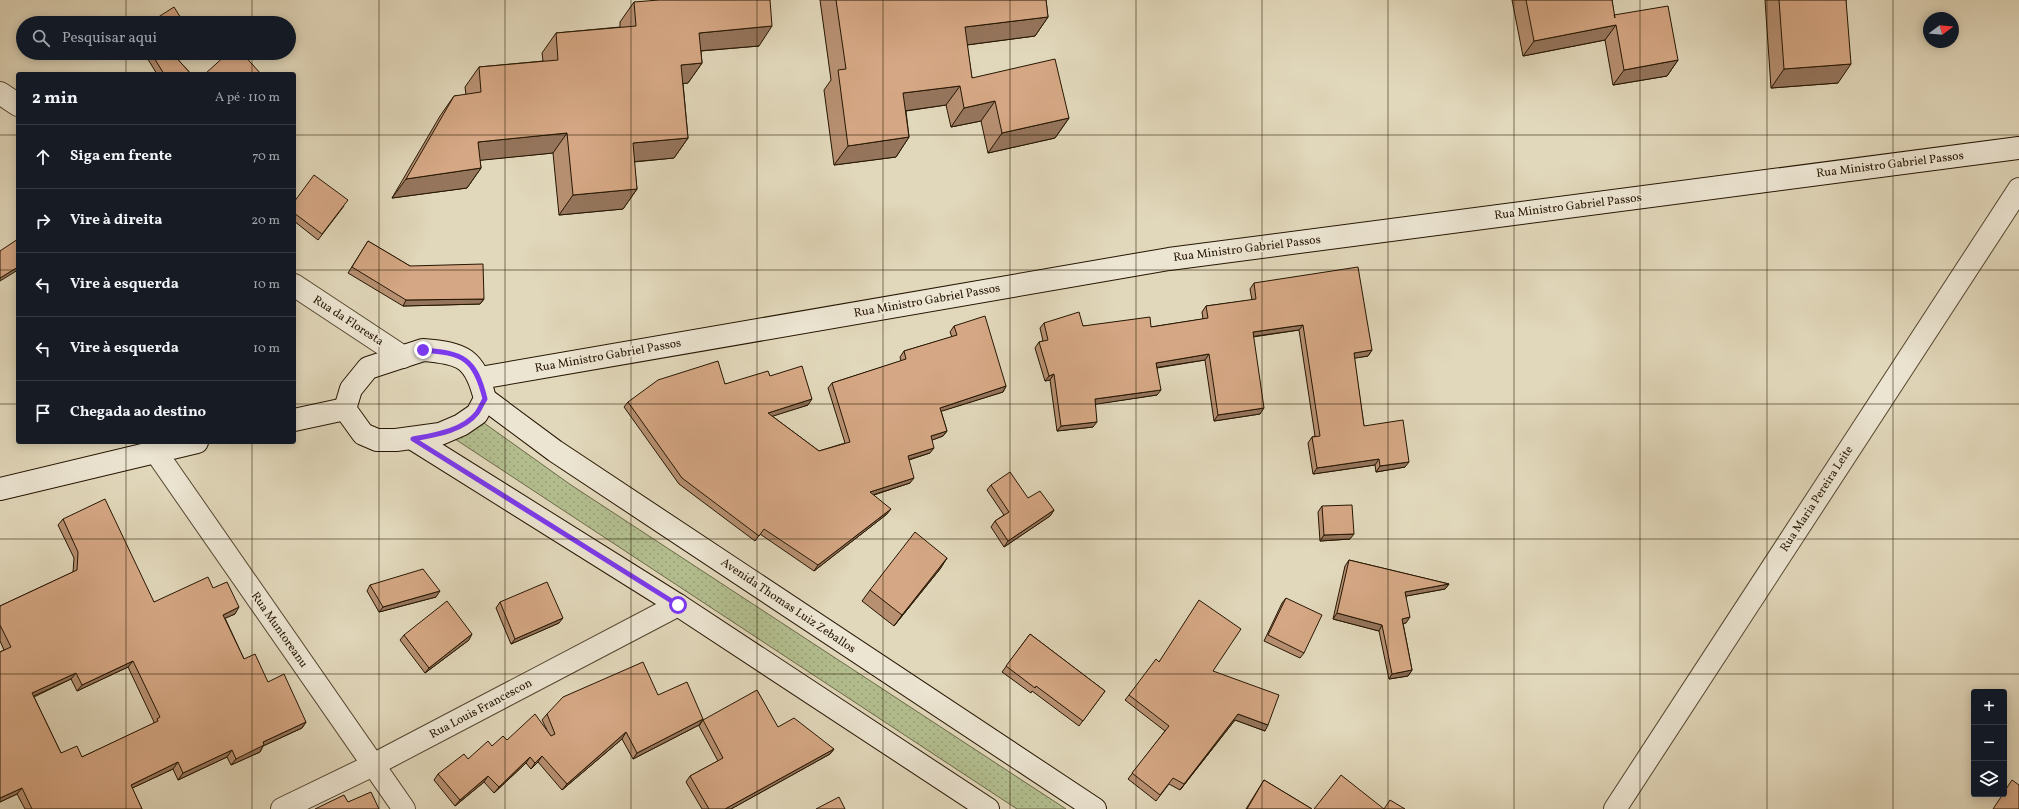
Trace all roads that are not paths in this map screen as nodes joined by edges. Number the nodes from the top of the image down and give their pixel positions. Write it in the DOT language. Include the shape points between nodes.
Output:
graph roads {
  1 [pos="0,93"];
  2 [pos="16,103"];
  3 [pos="2019,148"];
  4 [pos="2019,189"];
  5 [pos="296,286"];
  6 [pos="403,357"];
  7 [pos="482,388"];
  8 [pos="345,409"];
  9 [pos="296,420"];
  10 [pos="413,439"];
  11 [pos="188,444"];
  12 [pos="155,451"];
  13 [pos="0,489"];
  14 [pos="678,605"];
  15 [pos="373,766"];
  16 [pos="282,809"];
  17 [pos="404,809"];
  18 [pos="988,809"];
  19 [pos="1095,809"];
  20 [pos="1615,809"];
  1 -- 2 [label="main road"];
  3 -- 7 [label="main road, Rua Ministro Gabriel Passos" via="1169,259"];
  4 -- 20 [label="main road, Rua Maria Pereira Leite"];
  5 -- 6 [label="main road, Rua da Floresta"];
  6 -- 7 [label="main road" via="423,350 449,352 472,365"];
  6 -- 8 [label="main road" via="368,368 351,389"];
  7 -- 10 [label="main road" via="476,414 461,425 440,434"];
  7 -- 19 [label="main road, Avenida Thomas Luiz Zeballos" via="555,451"];
  8 -- 9 [label="main road"];
  8 -- 10 [label="main road" via="363,434 377,440"];
  10 -- 14 [label="main road"];
  11 -- 12 [label="main road"];
  12 -- 13 [label="main road"];
  12 -- 15 [label="main road, Rua Muntoreanu"];
  14 -- 15 [label="main road, Rua Louis Francescon"];
  14 -- 18 [label="main road"];
  15 -- 16 [label="main road, Rua Louis Francescon"];
  15 -- 17 [label="main road, Rua Muntoreanu"];
}
